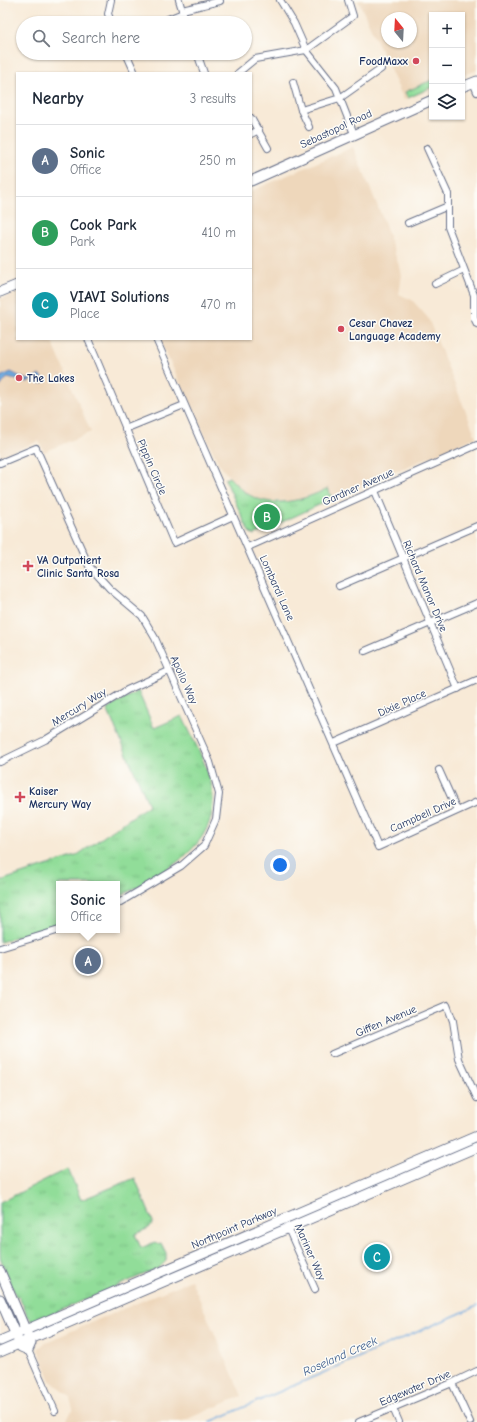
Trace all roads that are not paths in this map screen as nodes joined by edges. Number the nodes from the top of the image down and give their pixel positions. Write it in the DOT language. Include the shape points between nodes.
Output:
graph roads {
  1 [pos="111,0"];
  2 [pos="179,0"];
  3 [pos="280,0"];
  4 [pos="348,0"];
  5 [pos="220,1"];
  6 [pos="183,12"];
  7 [pos="109,16"];
  8 [pos="174,16"];
  9 [pos="184,16"];
  10 [pos="306,50"];
  11 [pos="129,60"];
  12 [pos="199,60"];
  13 [pos="381,69"];
  14 [pos="135,72"];
  15 [pos="204,72"];
  16 [pos="239,72"];
  17 [pos="475,81"];
  18 [pos="293,82"];
  19 [pos="465,86"];
  20 [pos="477,92"];
  21 [pos="340,98"];
  22 [pos="429,101"];
  23 [pos="301,110"];
  24 [pos="252,120"];
  25 [pos="309,127"];
  26 [pos="259,130"];
  27 [pos="252,134"];
  28 [pos="354,134"];
  29 [pos="268,148"];
  30 [pos="427,148"];
  31 [pos="252,182"];
  32 [pos="448,206"];
  33 [pos="408,223"];
  34 [pos="464,270"];
  35 [pos="435,284"];
  36 [pos="16,285"];
  37 [pos="0,292"];
  38 [pos="477,324"];
  39 [pos="88,340"];
  40 [pos="156,340"];
  41 [pos="184,405"];
  42 [pos="125,429"];
  43 [pos="477,445"];
  44 [pos="0,464"];
  45 [pos="375,491"];
  46 [pos="233,516"];
  47 [pos="477,526"];
  48 [pos="248,547"];
  49 [pos="403,558"];
  50 [pos="339,586"];
  51 [pos="477,603"];
  52 [pos="430,622"];
  53 [pos="366,651"];
  54 [pos="169,671"];
  55 [pos="477,680"];
  56 [pos="458,689"];
  57 [pos="334,743"];
  58 [pos="0,762"];
  59 [pos="439,770"];
  60 [pos="477,802"];
  61 [pos="457,810"];
  62 [pos="378,847"];
  63 [pos="120,902"];
  64 [pos="56,931"];
  65 [pos="0,948"];
  66 [pos="332,1054"];
  67 [pos="477,1098"];
  68 [pos="477,1136"];
  69 [pos="477,1148"];
  70 [pos="287,1226"];
  71 [pos="0,1271"];
  72 [pos="315,1289"];
  73 [pos="0,1299"];
  74 [pos="26,1330"];
  75 [pos="15,1334"];
  76 [pos="30,1340"];
  77 [pos="0,1341"];
  78 [pos="20,1344"];
  79 [pos="28,1350"];
  80 [pos="0,1352"];
  81 [pos="477,1371"];
  82 [pos="452,1383"];
  83 [pos="393,1408"];
  84 [pos="56,1411"];
  85 [pos="359,1422"];
  86 [pos="399,1422"];
  87 [pos="470,1422"];
  1 -- 7 [label="street"];
  2 -- 6 [label="street"];
  3 -- 10 [label="street"];
  4 -- 10 [label="street" via="353,16"];
  5 -- 6 [label="street"];
  6 -- 8 [label="street"];
  6 -- 9 [label="street"];
  10 -- 16 [label="street" via="255,59"];
  10 -- 21 [label="street" via="336,88"];
  11 -- 14 [label="street"];
  12 -- 15 [label="street"];
  13 -- 21 [label="street"];
  17 -- 19 [label="street"];
  17 -- 20 [label="street"];
  18 -- 23 [label="street"];
  21 -- 23 [label="street"];
  21 -- 28 [label="street"];
  22 -- 28 [label="street, Sebastopol Road"];
  23 -- 25 [label="street"];
  24 -- 26 [label="street"];
  26 -- 27 [label="street"];
  26 -- 29 [label="street"];
  28 -- 31 [label="street, Sebastopol Road"];
  30 -- 32 [label="street" via="448,194"];
  32 -- 33 [label="street"];
  32 -- 34 [label="street" via="448,227"];
  34 -- 35 [label="street"];
  34 -- 38 [label="street" via="474,295 474,318"];
  36 -- 37 [label="street"];
  39 -- 42 [label="street, Pippin Circle"];
  40 -- 41 [label="street, Lombardi Lane"];
  41 -- 42 [label="street"];
  41 -- 46 [label="street, Lombardi Lane"];
  42 -- 46 [label="street, Pippin Circle" via="174,543"];
  43 -- 45 [label="street, Gardner Avenue"];
  44 -- 54 [label="street, Apollo Way" via="36,448 88,566 142,616"];
  45 -- 48 [label="street, Gardner Avenue"];
  45 -- 49 [label="street, Richard Manor Drive"];
  46 -- 48 [label="street, Lombardi Lane"];
  47 -- 49 [label="street"];
  48 -- 57 [label="street, Lombardi Lane"];
  49 -- 50 [label="street"];
  49 -- 52 [label="street, Richard Manor Drive"];
  51 -- 52 [label="street"];
  52 -- 53 [label="street"];
  52 -- 56 [label="street, Richard Manor Drive"];
  54 -- 58 [label="street, Mercury Way" via="127,690 45,740"];
  54 -- 63 [label="street, Apollo Way" via="215,777 218,794 216,819 204,846 197,854"];
  55 -- 56 [label="street, Dixie Place"];
  56 -- 57 [label="street, Dixie Place"];
  57 -- 62 [label="street, Lombardi Lane"];
  59 -- 61 [label="street"];
  60 -- 61 [label="street, Campbell Drive"];
  61 -- 62 [label="street, Campbell Drive"];
  64 -- 65 [label="street"];
  66 -- 67 [label="street, Giffen Avenue" via="447,1005 459,1059"];
  68 -- 74 [label="street, Northpoint Parkway"];
  69 -- 70 [label="street, Northpoint Parkway"];
  70 -- 72 [label="street, Mariner Way"];
  70 -- 76 [label="street, Northpoint Parkway"];
  71 -- 74 [label="street"];
  73 -- 75 [label="street"];
  74 -- 75 [label="street, Northpoint Parkway"];
  74 -- 76 [label="street"];
  75 -- 77 [label="street, Northpoint Parkway"];
  75 -- 78 [label="street"];
  76 -- 78 [label="street, Northpoint Parkway"];
  76 -- 79 [label="street"];
  78 -- 79 [label="street"];
  78 -- 80 [label="street, Northpoint Parkway"];
  79 -- 84 [label="street"];
  81 -- 82 [label="street, Edgewater Drive"];
  82 -- 83 [label="street, Edgewater Drive"];
  82 -- 87 [label="street"];
  83 -- 85 [label="street, Edgewater Drive"];
  83 -- 86 [label="street"];
}
